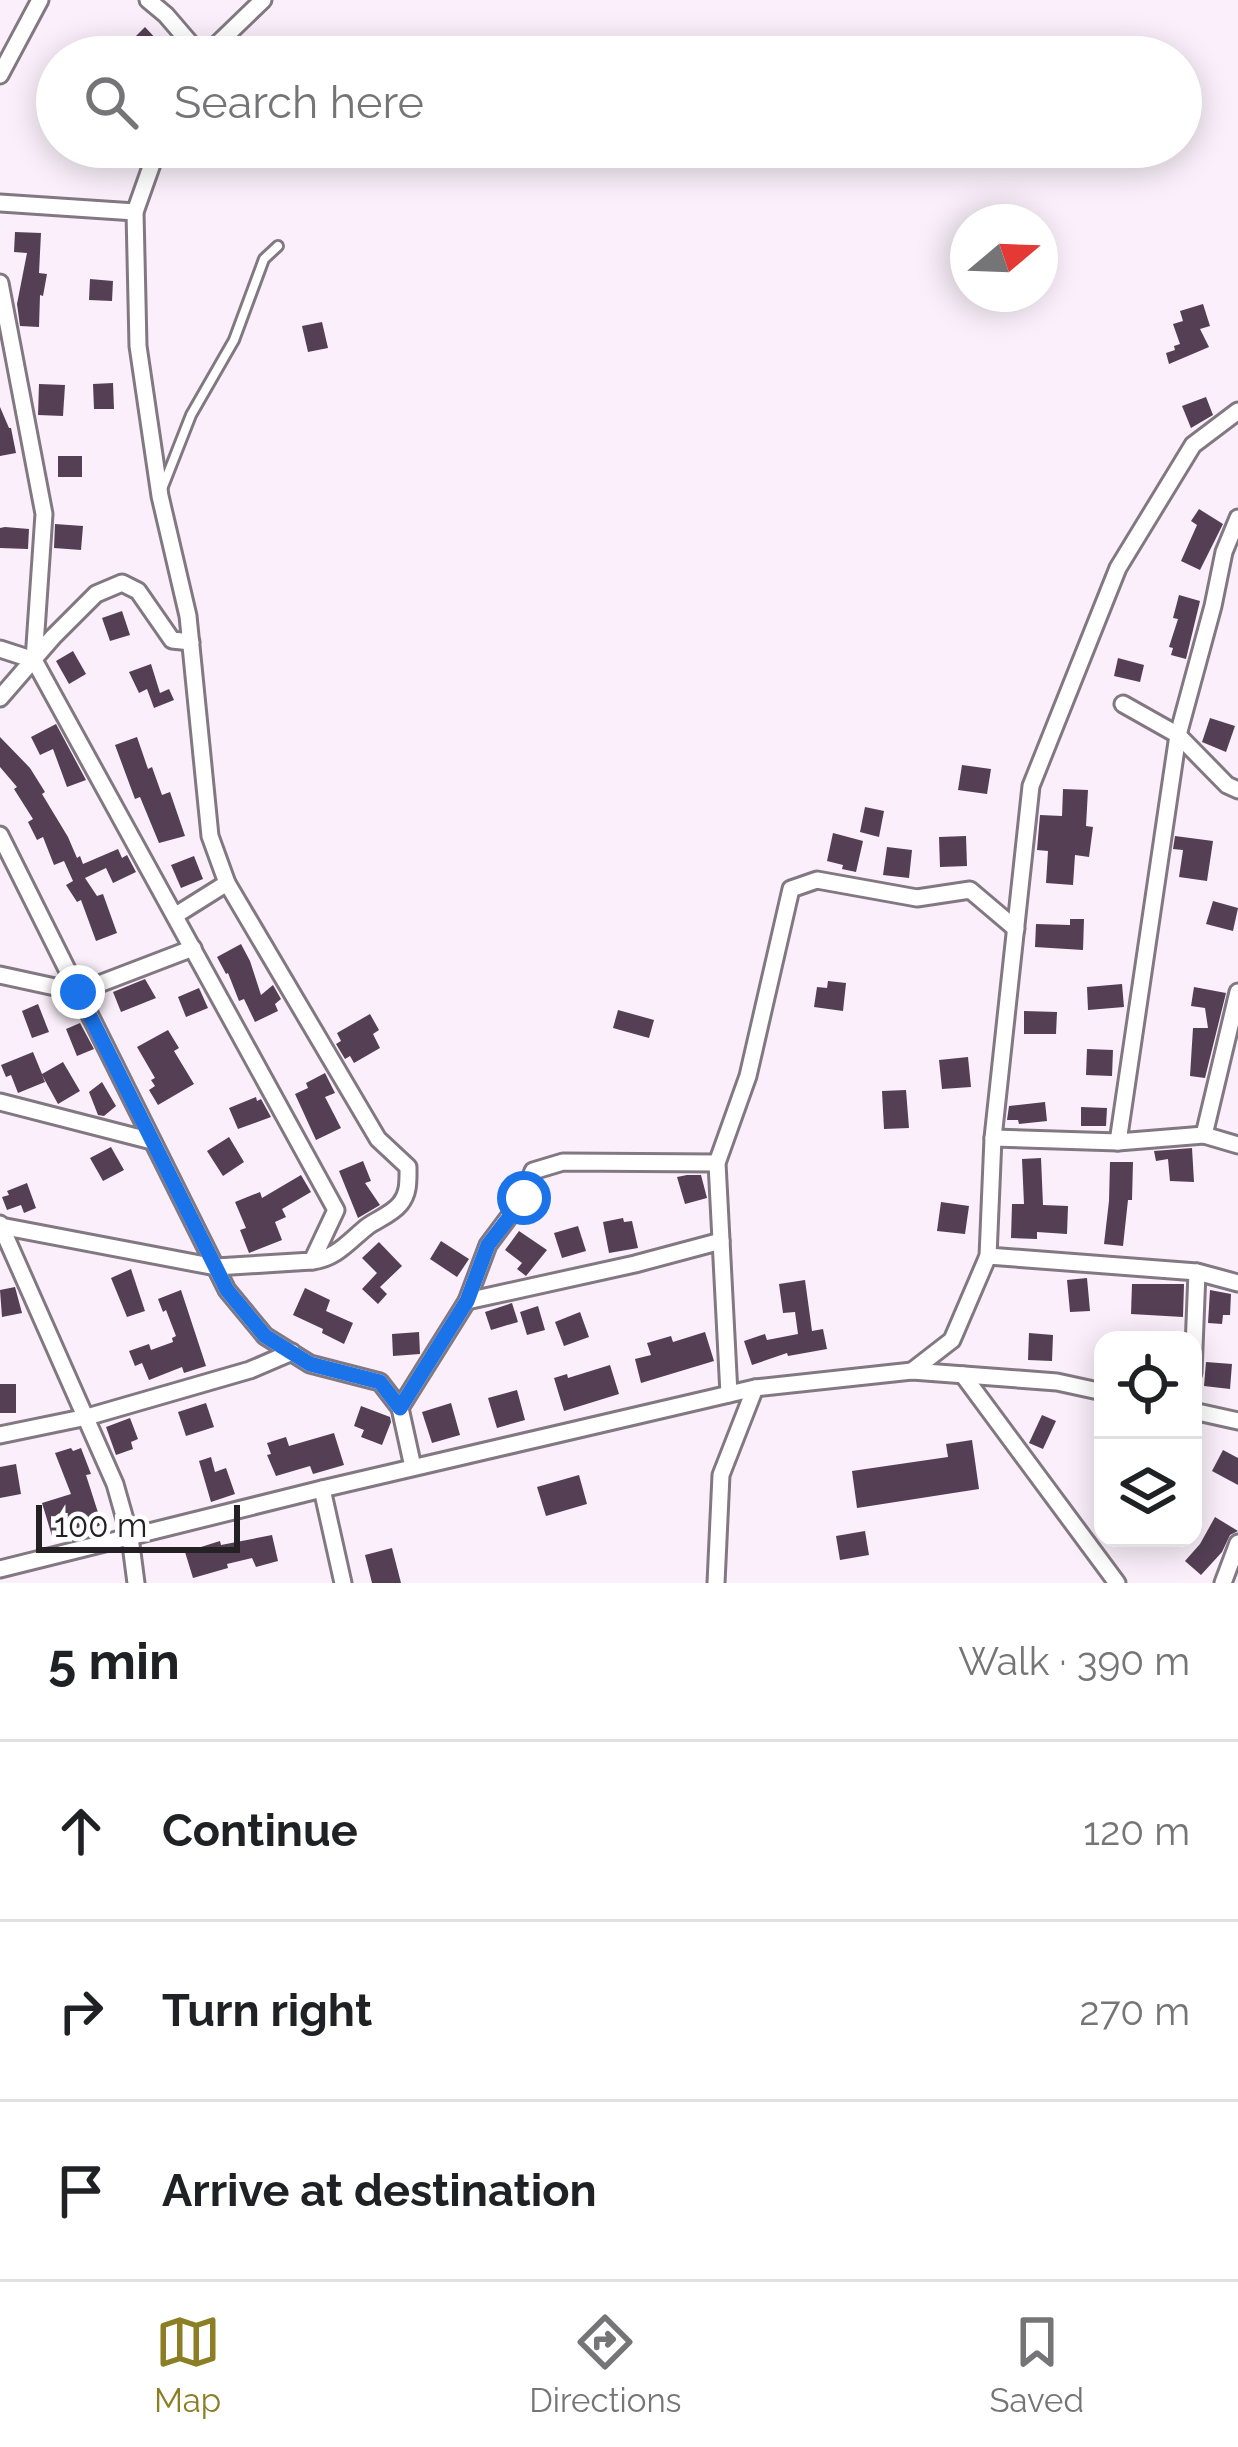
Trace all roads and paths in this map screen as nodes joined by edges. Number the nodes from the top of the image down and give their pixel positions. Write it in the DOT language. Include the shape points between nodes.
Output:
graph roads {
  1 [pos="40,0"];
  2 [pos="148,0"];
  3 [pos="263,0"];
  4 [pos="184,36"];
  5 [pos="225,36"];
  6 [pos="0,75"];
  7 [pos="151,168"];
  8 [pos="0,203"];
  9 [pos="135,212"];
  10 [pos="278,246"];
  11 [pos="0,283"];
  12 [pos="1238,411"];
  13 [pos="160,496"];
  14 [pos="1238,518"];
  15 [pos="191,641"];
  16 [pos="0,649"];
  17 [pos="34,660"];
  18 [pos="0,698"];
  19 [pos="1123,704"];
  20 [pos="1178,735"];
  21 [pos="1238,790"];
  22 [pos="0,835"];
  23 [pos="6,857"];
  24 [pos="227,883"];
  25 [pos="176,915"];
  26 [pos="1016,929"];
  27 [pos="193,948"];
  28 [pos="0,974"];
  29 [pos="78,992"];
  30 [pos="1238,992"];
  31 [pos="0,1102"];
  32 [pos="1204,1136"];
  33 [pos="994,1138"];
  34 [pos="152,1141"];
  35 [pos="1118,1142"];
  36 [pos="1238,1145"];
  37 [pos="717,1163"];
  38 [pos="0,1225"];
  39 [pos="721,1241"];
  40 [pos="988,1256"];
  41 [pos="312,1261"];
  42 [pos="215,1268"];
  43 [pos="1197,1272"];
  44 [pos="1238,1282"];
  45 [pos="467,1301"];
  46 [pos="1195,1331"];
  47 [pos="292,1352"];
  48 [pos="912,1371"];
  49 [pos="963,1375"];
  50 [pos="755,1388"];
  51 [pos="1094,1390"];
  52 [pos="729,1394"];
  53 [pos="400,1408"];
  54 [pos="1202,1414"];
  55 [pos="87,1417"];
  56 [pos="1238,1421"];
  57 [pos="0,1435"];
  58 [pos="413,1468"];
  59 [pos="322,1489"];
  60 [pos="130,1537"];
  61 [pos="1238,1543"];
  62 [pos="0,1569"];
  63 [pos="136,1583"];
  64 [pos="343,1583"];
  65 [pos="716,1583"];
  66 [pos="1117,1583"];
  67 [pos="1223,1583"];
  1 -- 6 [label="street"];
  2 -- 4 [label="street"];
  3 -- 5 [label="street"];
  7 -- 9 [label="street"];
  8 -- 9 [label="street"];
  9 -- 13 [label="street" via="138,346"];
  10 -- 13 [label="lane" via="264,259"];
  11 -- 17 [label="street" via="44,514"];
  12 -- 26 [label="street" via="1193,445 1118,568 1030,786"];
  13 -- 15 [label="street"];
  14 -- 20 [label="street"];
  15 -- 17 [label="street" via="172,640 138,591 122,583 96,594"];
  15 -- 24 [label="street" via="210,836"];
  16 -- 17 [label="street"];
  17 -- 18 [label="street"];
  17 -- 25 [label="street"];
  19 -- 20 [label="street"];
  20 -- 21 [label="street"];
  20 -- 35 [label="street"];
  22 -- 23 [label="street"];
  23 -- 29 [label="street"];
  24 -- 25 [label="street"];
  24 -- 41 [label="street" via="378,1139 408,1167 398,1207 339,1252"];
  25 -- 27 [label="street"];
  26 -- 33 [label="street"];
  26 -- 37 [label="street" via="970,890 917,898 817,880 791,889 748,1076"];
  27 -- 29 [label="street"];
  27 -- 41 [label="street" via="337,1210"];
  28 -- 29 [label="street"];
  29 -- 34 [label="street"];
  30 -- 32 [label="street"];
  31 -- 34 [label="street"];
  32 -- 35 [label="street"];
  32 -- 36 [label="street"];
  33 -- 35 [label="street"];
  33 -- 40 [label="street"];
  34 -- 42 [label="street"];
  37 -- 39 [label="street"];
  37 -- 45 [label="street" via="563,1162 533,1171 524,1198 488,1245"];
  38 -- 42 [label="street"];
  38 -- 55 [label="street"];
  39 -- 45 [label="street"];
  39 -- 52 [label="street"];
  40 -- 43 [label="street"];
  40 -- 48 [label="street" via="952,1340"];
  41 -- 42 [label="street"];
  42 -- 47 [label="street" via="265,1336"];
  43 -- 44 [label="street"];
  43 -- 46 [label="street"];
  45 -- 53 [label="street"];
  47 -- 53 [label="street" via="380,1382"];
  47 -- 55 [label="street"];
  48 -- 49 [label="street"];
  48 -- 50 [label="street"];
  49 -- 51 [label="street"];
  49 -- 66 [label="street"];
  50 -- 52 [label="street"];
  50 -- 65 [label="street" via="721,1474"];
  52 -- 58 [label="street"];
  53 -- 58 [label="street"];
  54 -- 56 [label="street"];
  55 -- 57 [label="street"];
  55 -- 60 [label="street"];
  58 -- 59 [label="street"];
  59 -- 60 [label="street"];
  59 -- 64 [label="street"];
  60 -- 62 [label="street"];
  60 -- 63 [label="street"];
  61 -- 67 [label="street"];
}
